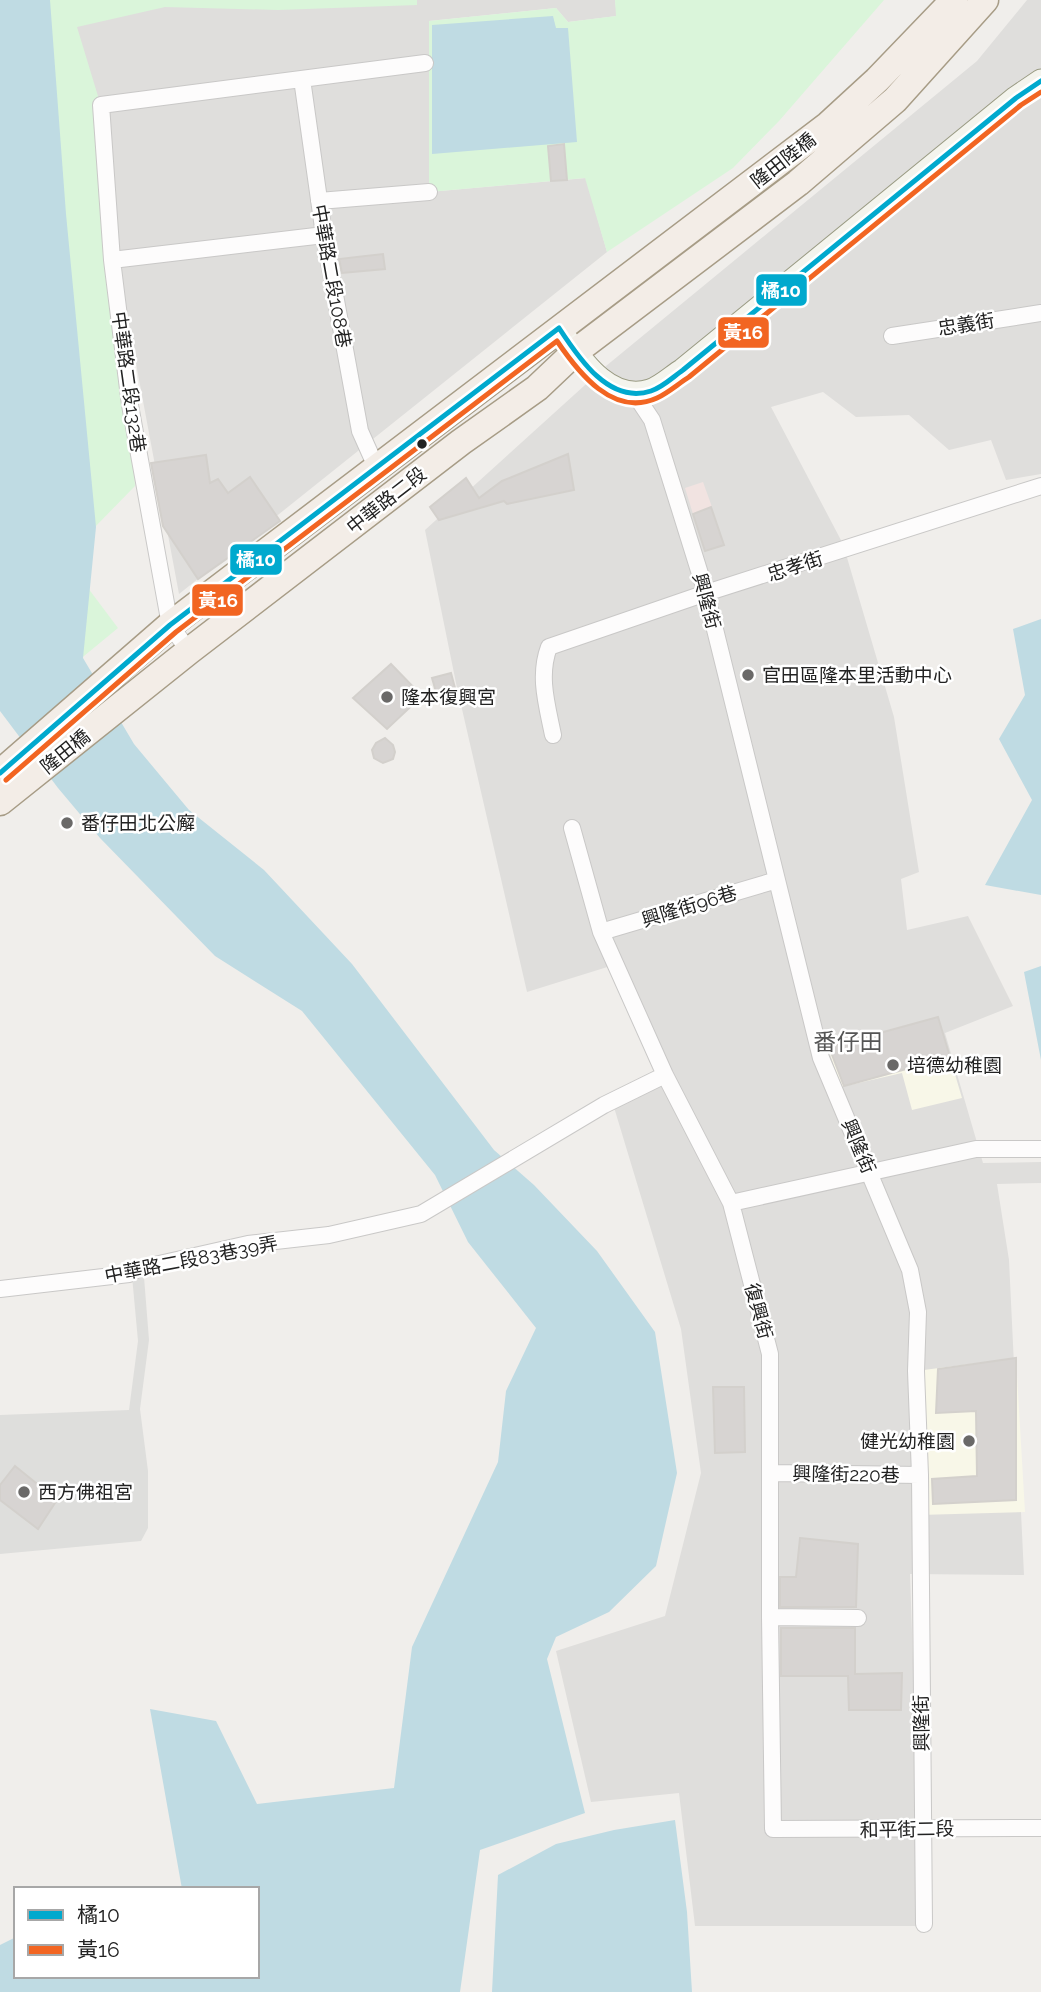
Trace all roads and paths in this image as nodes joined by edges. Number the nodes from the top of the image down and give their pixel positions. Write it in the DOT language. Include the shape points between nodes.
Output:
graph roads {
  1 [pos="954,0"];
  2 [pos="985,0"];
  3 [pos="425,63"];
  4 [pos="302,79"];
  5 [pos="1041,81"];
  6 [pos="429,192"];
  7 [pos="319,201"];
  8 [pos="324,235"];
  9 [pos="112,260"];
  10 [pos="651,294"];
  11 [pos="596,302"];
  12 [pos="1041,313"];
  13 [pos="559,328"];
  14 [pos="892,336"];
  15 [pos="575,352"];
  16 [pos="634,393"];
  17 [pos="377,469"];
  18 [pos="1041,486"];
  19 [pos="705,593"];
  20 [pos="170,625"];
  21 [pos="189,651"];
  22 [pos="102,685"];
  23 [pos="120,707"];
  24 [pos="553,735"];
  25 [pos="4,785"];
  26 [pos="572,828"];
  27 [pos="777,880"];
  28 [pos="601,932"];
  29 [pos="665,1075"];
  30 [pos="1041,1149"];
  31 [pos="870,1171"];
  32 [pos="731,1203"];
  33 [pos="0,1289"];
  34 [pos="771,1473"];
  35 [pos="920,1475"];
  36 [pos="770,1617"];
  37 [pos="858,1618"];
  38 [pos="922,1828"];
  39 [pos="1041,1828"];
  40 [pos="773,1829"];
  41 [pos="924,1924"];
  1 -- 11 [label="main road, 隆田陸橋" via="828,125"];
  2 -- 10 [label="main road, 隆田陸橋" via="895,100 798,183"];
  3 -- 4 [label="street"];
  4 -- 7 [label="street, 中華路二段108巷"];
  4 -- 9 [label="street, 中華路二段132巷" via="101,106"];
  5 -- 16 [label="main road" via="683,370 651,391"];
  6 -- 7 [label="street"];
  7 -- 8 [label="street, 中華路二段108巷"];
  8 -- 9 [label="street"];
  8 -- 17 [label="street, 中華路二段108巷" via="360,431"];
  9 -- 20 [label="street, 中華路二段132巷" via="130,405"];
  10 -- 15 [label="main road, 中華路二段"];
  11 -- 13 [label="main road, 中華路二段"];
  12 -- 14 [label="street, 忠義街"];
  13 -- 15 [label="main road"];
  13 -- 17 [label="main road, 中華路二段"];
  15 -- 16 [label="main road" via="600,380"];
  15 -- 21 [label="main road, 中華路二段" via="537,388"];
  16 -- 19 [label="street, 興隆街" via="652,419"];
  17 -- 20 [label="main road, 中華路二段"];
  18 -- 19 [label="street, 忠孝街"];
  19 -- 24 [label="street, 忠孝街" via="549,647 542,664"];
  19 -- 27 [label="street, 興隆街"];
  20 -- 21 [label="street, 中華路二段132巷"];
  20 -- 22 [label="main road, 中華路二段"];
  21 -- 23 [label="main road, 中華路二段"];
  22 -- 25 [label="main road, 隆田橋"];
  23 -- 25 [label="main road, 隆田橋"];
  26 -- 28 [label="street, 復興街"];
  27 -- 28 [label="street, 興隆街96巷"];
  27 -- 31 [label="street, 興隆街" via="821,1058"];
  28 -- 29 [label="street, 復興街"];
  29 -- 32 [label="street, 復興街"];
  29 -- 33 [label="street, 中華路二段83巷39弄" via="604,1105 421,1214 329,1235 248,1244 129,1273"];
  30 -- 31 [label="street" via="976,1149"];
  31 -- 32 [label="street"];
  31 -- 35 [label="street, 興隆街" via="909,1270 918,1312"];
  32 -- 34 [label="street, 復興街" via="770,1354"];
  34 -- 35 [label="street, 興隆街220巷"];
  34 -- 36 [label="street, 復興街"];
  35 -- 38 [label="street, 興隆街"];
  36 -- 37 [label="street"];
  36 -- 40 [label="street, 復興街"];
  38 -- 39 [label="street, 和平街二段"];
  38 -- 40 [label="street, 和平街二段"];
  38 -- 41 [label="street, 興隆街"];
}
